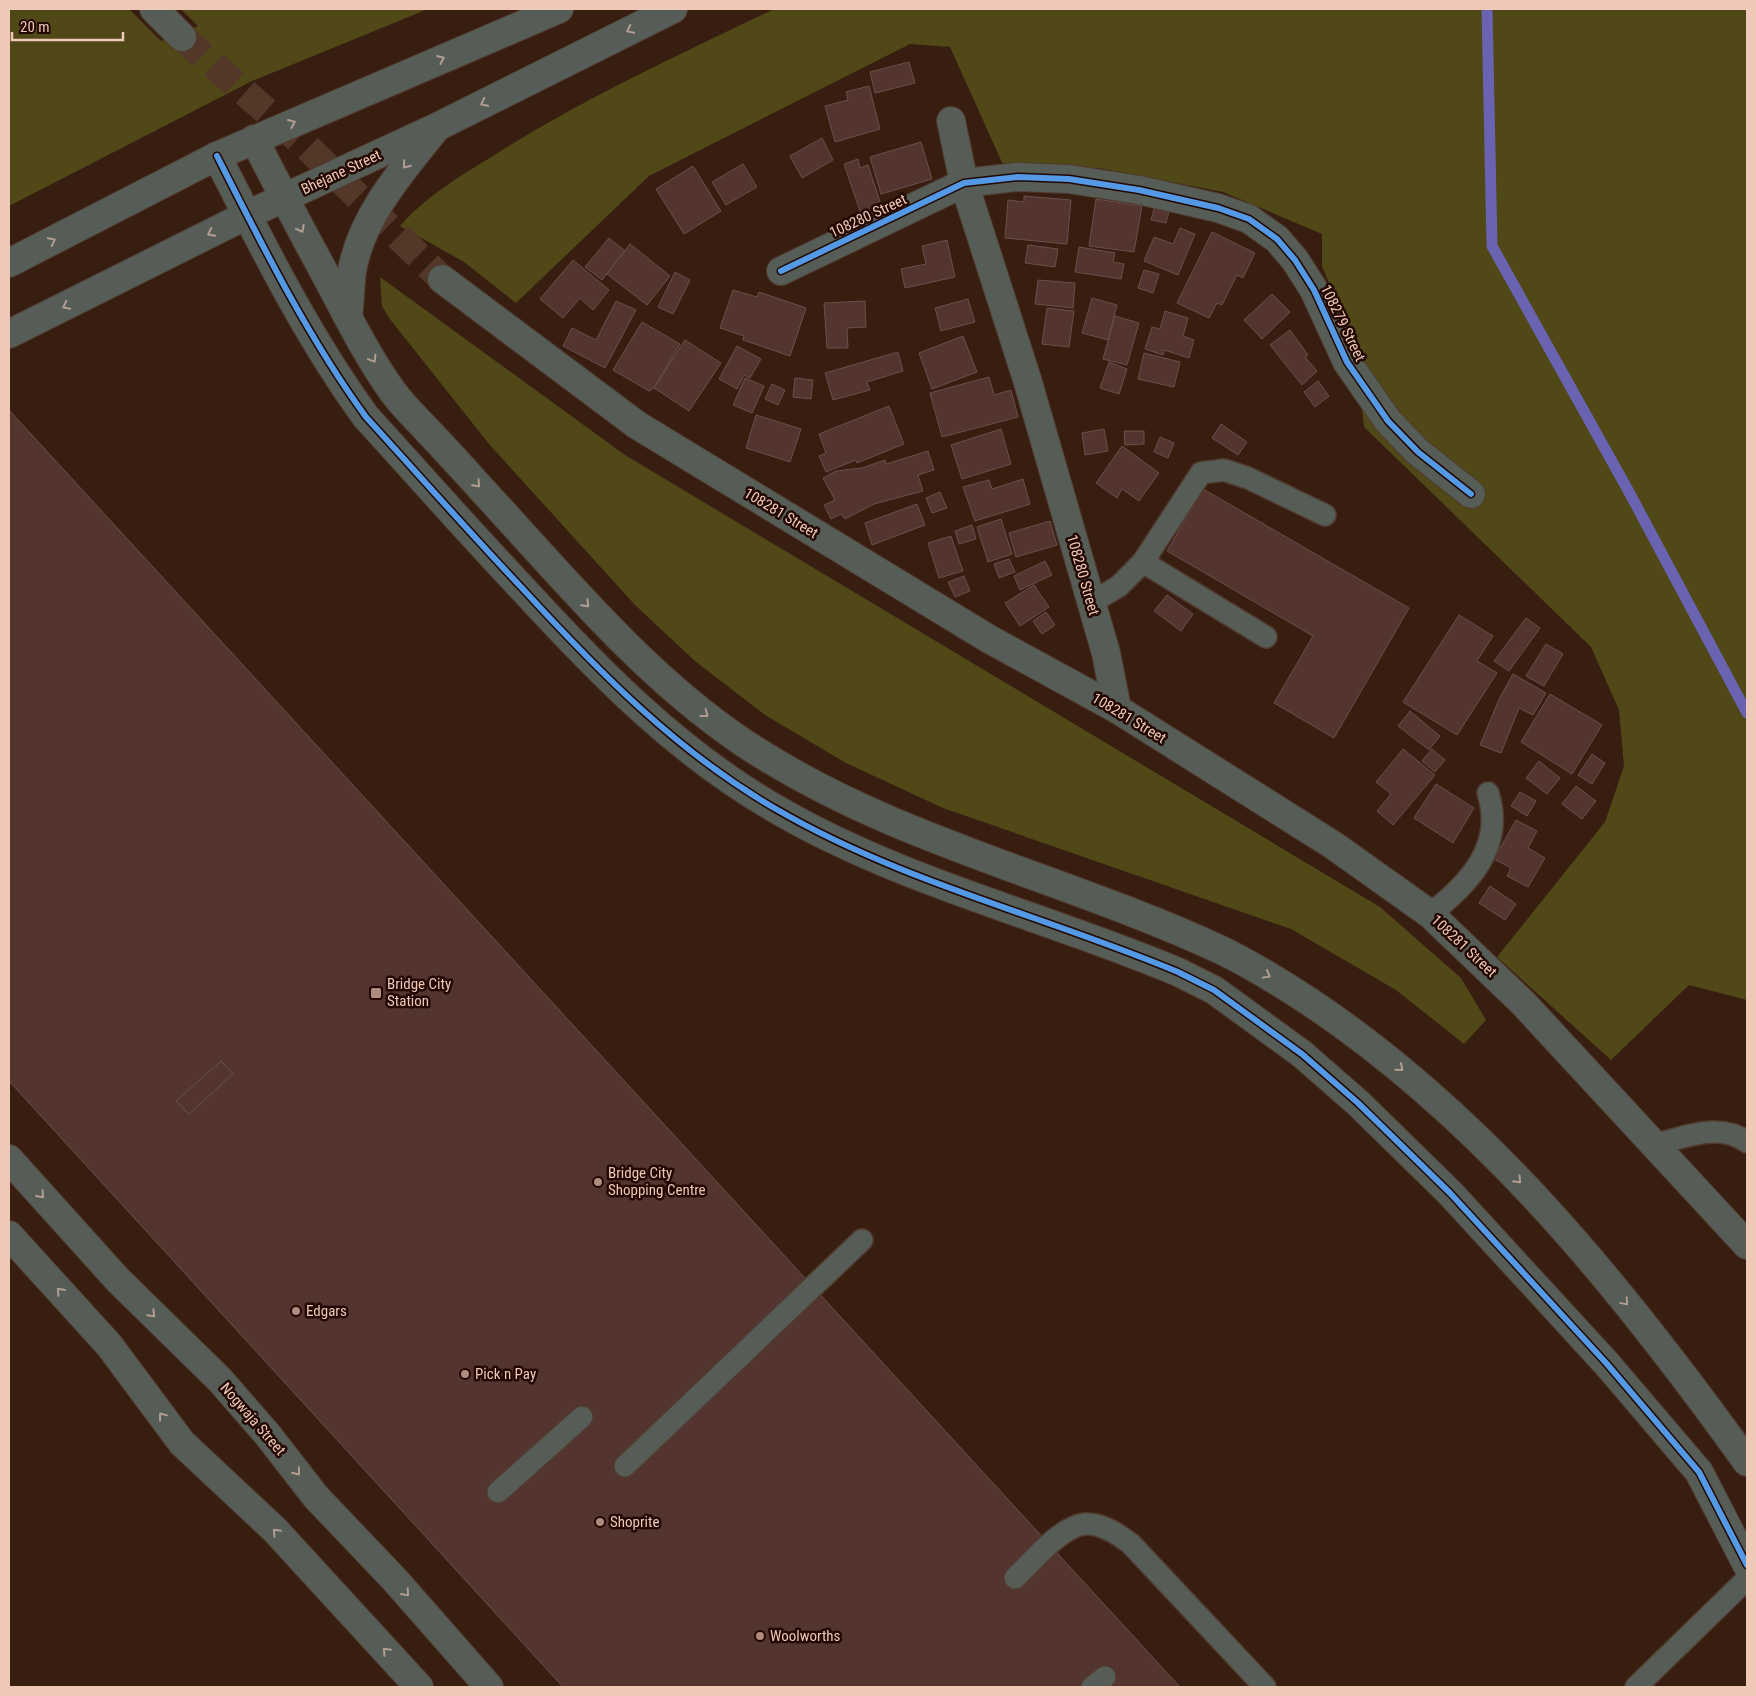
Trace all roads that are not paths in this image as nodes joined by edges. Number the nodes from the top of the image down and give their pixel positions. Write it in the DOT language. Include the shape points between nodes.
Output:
graph roads {
  1 [pos="154,9"];
  2 [pos="559,9"];
  3 [pos="674,9"];
  4 [pos="182,37"];
  5 [pos="951,121"];
  6 [pos="437,127"];
  7 [pos="254,139"];
  8 [pos="217,156"];
  9 [pos="964,183"];
  10 [pos="285,198"];
  11 [pos="247,215"];
  12 [pos="9,263"];
  13 [pos="781,271"];
  14 [pos="442,278"];
  15 [pos="348,317"];
  16 [pos="9,334"];
  17 [pos="1471,494"];
  18 [pos="1325,515"];
  19 [pos="1143,562"];
  20 [pos="1091,603"];
  21 [pos="1266,637"];
  22 [pos="1117,709"];
  23 [pos="1488,793"];
  24 [pos="1430,914"];
  25 [pos="1747,1142"];
  26 [pos="1655,1145"];
  27 [pos="9,1159"];
  28 [pos="9,1235"];
  29 [pos="862,1240"];
  30 [pos="1747,1245"];
  31 [pos="582,1417"];
  32 [pos="1747,1462"];
  33 [pos="625,1466"];
  34 [pos="498,1492"];
  35 [pos="1747,1565"];
  36 [pos="1015,1578"];
  37 [pos="1747,1579"];
  38 [pos="419,1687"];
  39 [pos="488,1687"];
  40 [pos="1265,1687"];
  41 [pos="1636,1687"];
  1 -- 4 [label="street"];
  7 -- 2 [label="street, one-way"];
  3 -- 6 [label="street, Bhejane Street, one-way"];
  5 -- 9 [label="street, 108280 Street"];
  6 -- 10 [label="street, Bhejane Street"];
  6 -- 15 [label="street, one-way" via="380,202 360,243 352,270"];
  7 -- 8 [label="street"];
  7 -- 10 [label="street"];
  8 -- 11 [label="street"];
  12 -- 8 [label="street, one-way"];
  9 -- 13 [label="street, 108280 Street"];
  9 -- 17 [label="street, 108279 Street" via="1018,177 1069,178 1139,190 1218,208 1249,219 1277,239 1295,260 1314,290 1347,362 1388,421 1418,452"];
  9 -- 20 [label="street, 108280 Street" via="1027,379"];
  10 -- 11 [label="street, Bhejane Street"];
  10 -- 15 [label="street, one-way"];
  11 -- 16 [label="street, Bhejane Street, one-way"];
  11 -- 35 [label="street" via="336,375 366,417 623,695 670,737 721,774 792,818 894,866 1178,972 1214,990 1302,1054 1358,1103 1450,1193 1607,1364 1699,1472"];
  14 -- 22 [label="street, 108281 Street" via="637,425 989,639"];
  15 -- 32 [label="street, one-way" via="394,394 591,608 688,702 738,739 851,805 948,845 1103,900 1224,952 1282,984 1348,1027 1397,1066 1473,1132 1566,1232 1659,1343"];
  18 -- 19 [label="lane" via="1224,470 1201,474"];
  19 -- 20 [label="lane" via="1119,586"];
  19 -- 21 [label="lane"];
  20 -- 22 [label="street, 108280 Street" via="1106,653"];
  22 -- 24 [label="street, 108281 Street" via="1333,845"];
  23 -- 24 [label="lane" via="1492,804 1492,827 1483,858 1465,886"];
  24 -- 26 [label="street, 108281 Street" via="1524,1003"];
  25 -- 26 [label="lane" via="1727,1133 1715,1132"];
  26 -- 30 [label="street, 108281 Street"];
  27 -- 39 [label="street, Nogwaja Street, one-way" via="118,1280 220,1380 316,1497 395,1580"];
  38 -- 28 [label="street, one-way" via="275,1530 182,1442 109,1345"];
  29 -- 33 [label="lane"];
  31 -- 34 [label="lane"];
  36 -- 40 [label="lane" via="1058,1537 1072,1529 1085,1524 1116,1532"];
  37 -- 41 [label="lane"];
}
